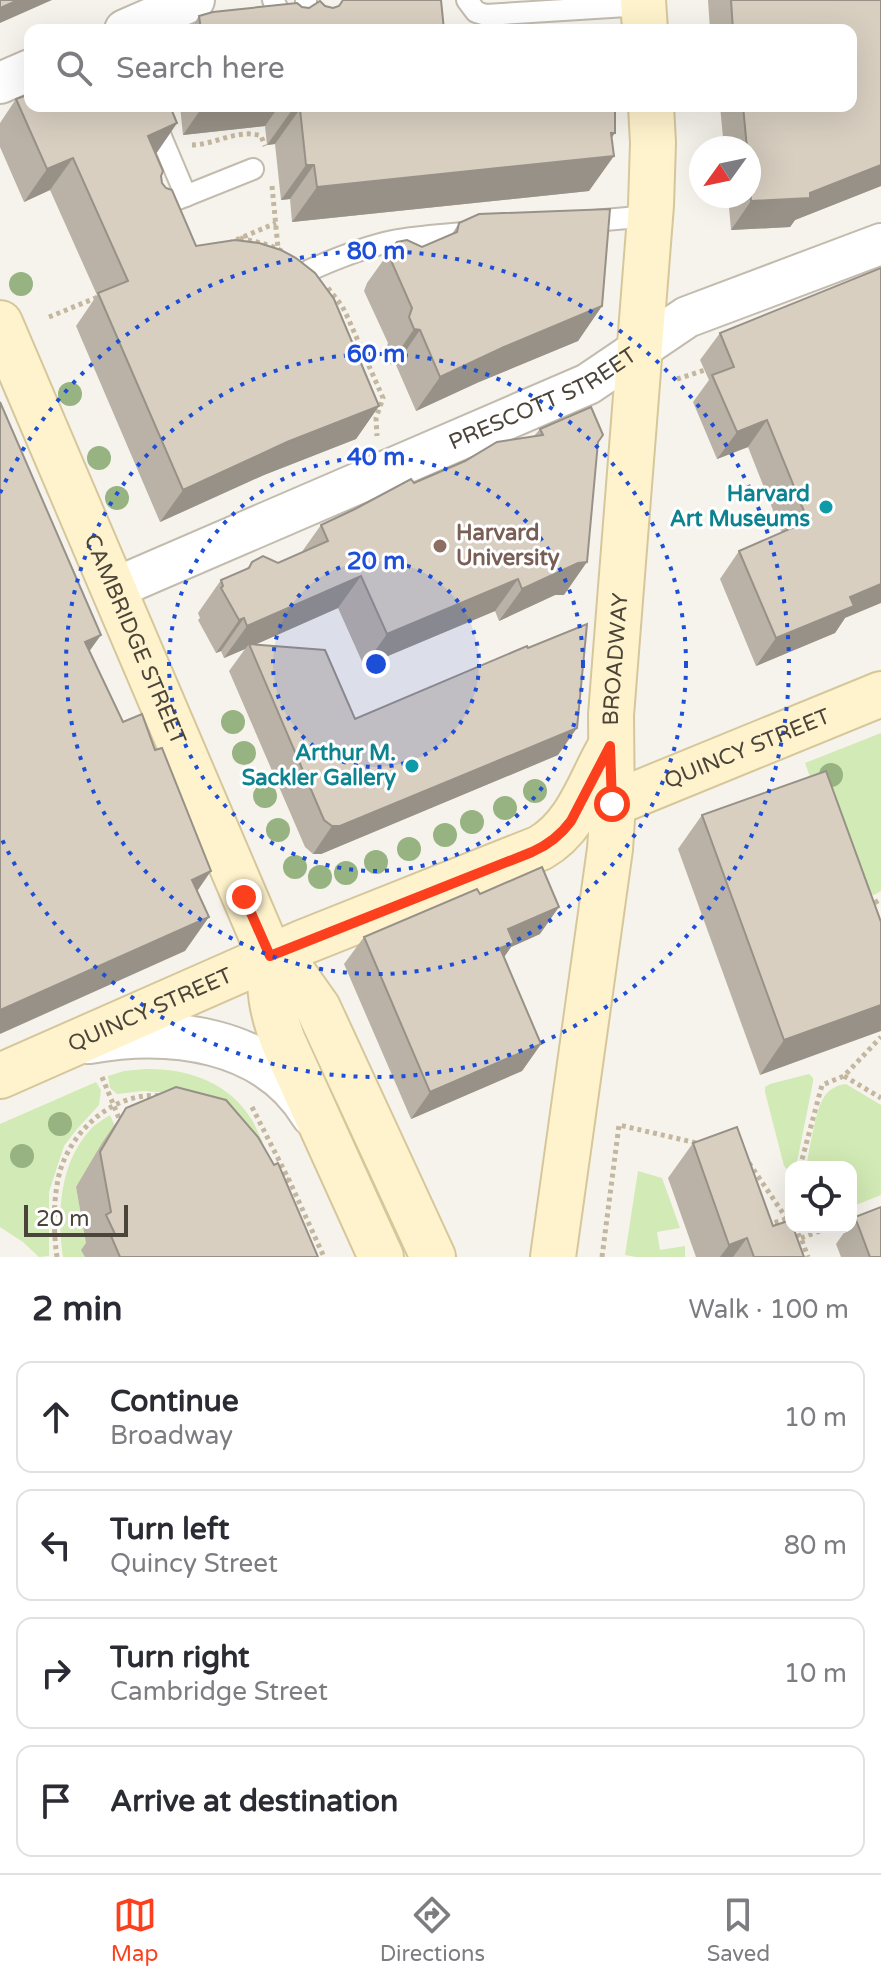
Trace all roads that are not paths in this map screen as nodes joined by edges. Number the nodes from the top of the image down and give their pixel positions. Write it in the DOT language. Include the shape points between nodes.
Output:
graph roads {
  1 [pos="194,0"];
  2 [pos="273,0"];
  3 [pos="306,0"];
  4 [pos="467,0"];
  5 [pos="644,12"];
  6 [pos="139,24"];
  7 [pos="282,24"];
  8 [pos="307,24"];
  9 [pos="24,73"];
  10 [pos="0,83"];
  11 [pos="151,112"];
  12 [pos="651,112"];
  13 [pos="262,173"];
  14 [pos="186,196"];
  15 [pos="151,210"];
  16 [pos="650,216"];
  17 [pos="565,224"];
  18 [pos="491,231"];
  19 [pos="881,244"];
  20 [pos="310,270"];
  21 [pos="0,323"];
  22 [pos="638,351"];
  23 [pos="113,589"];
  24 [pos="881,694"];
  25 [pos="610,746"];
  26 [pos="612,804"];
  27 [pos="270,956"];
  28 [pos="84,1056"];
  29 [pos="0,1076"];
  30 [pos="327,1137"];
  31 [pos="381,1257"];
  32 [pos="433,1257"];
  33 [pos="553,1257"];
  1 -- 6 [label="street"];
  2 -- 7 [label="lane"];
  3 -- 8 [label="lane"];
  4 -- 5 [label="lane" via="486,15"];
  9 -- 10 [label="street"];
  11 -- 14 [label="lane"];
  12 -- 16 [label="main road, BROADWAY"];
  13 -- 14 [label="lane"];
  14 -- 15 [label="lane"];
  16 -- 17 [label="lane"];
  16 -- 22 [label="main road, BROADWAY"];
  18 -- 20 [label="lane" via="392,241"];
  19 -- 22 [label="street, PRESCOTT STREET" via="687,317"];
  21 -- 23 [label="main road, CAMBRIDGE STREET"];
  22 -- 23 [label="street, PRESCOTT STREET" via="588,384"];
  22 -- 25 [label="main road, BROADWAY"];
  23 -- 27 [label="main road, CAMBRIDGE STREET"];
  24 -- 26 [label="main road, QUINCY STREET"];
  25 -- 26 [label="main road, BROADWAY"];
  25 -- 27 [label="main road, QUINCY STREET" via="571,821 549,844"];
  26 -- 33 [label="main road, BROADWAY"];
  27 -- 28 [label="main road, QUINCY STREET"];
  27 -- 30 [label="main road, CAMBRIDGE STREET" via="273,1012"];
  27 -- 32 [label="main road, CAMBRIDGE STREET" via="294,974 318,1008"];
  28 -- 29 [label="main road, QUINCY STREET"];
  28 -- 30 [label="street" via="111,1037 176,1036 232,1048 289,1085"];
  30 -- 31 [label="main road, CAMBRIDGE STREET"];
}
